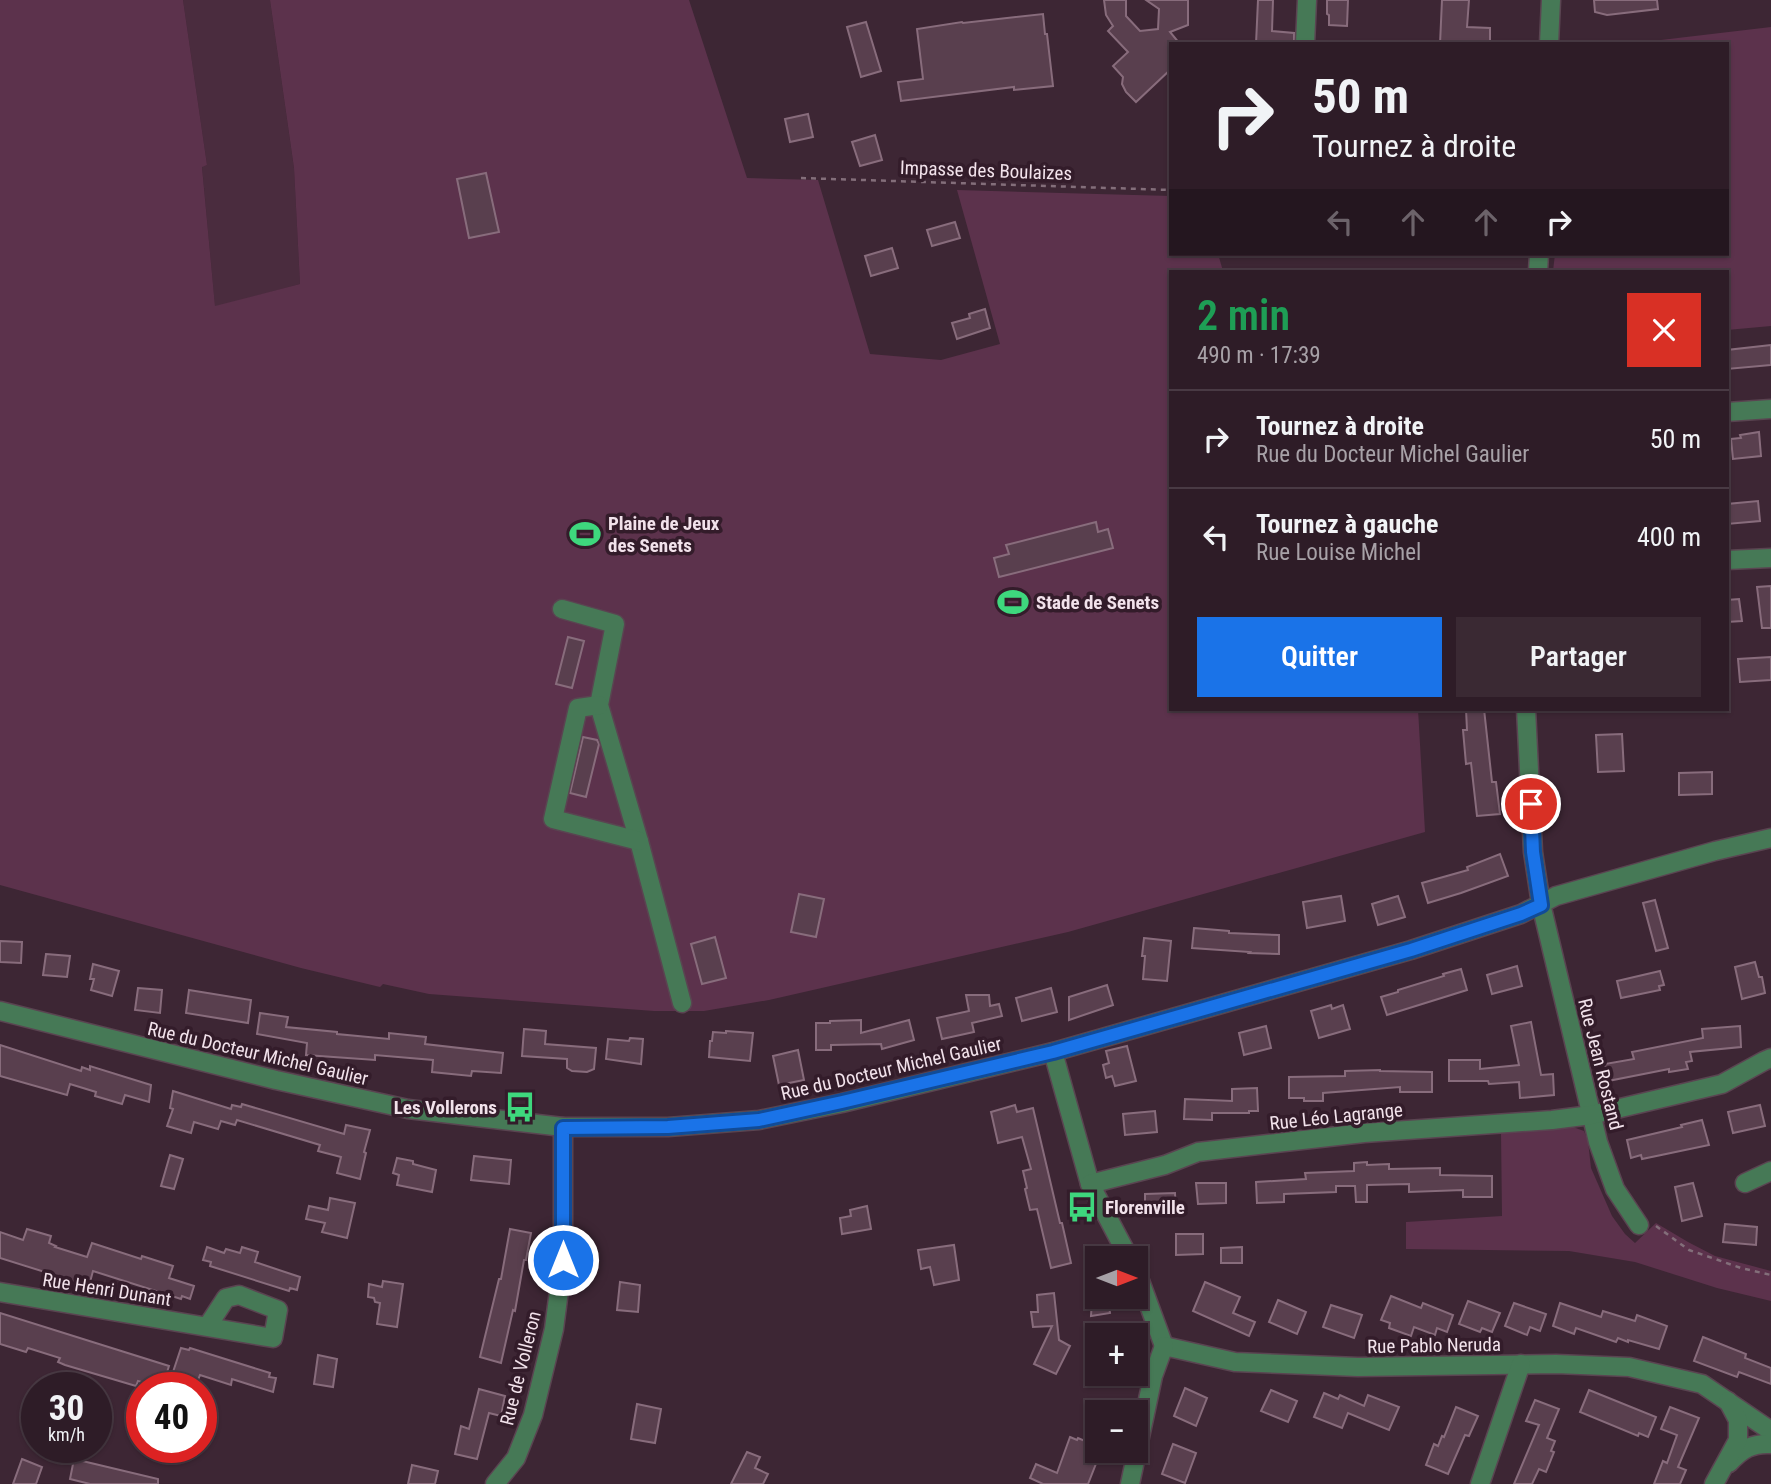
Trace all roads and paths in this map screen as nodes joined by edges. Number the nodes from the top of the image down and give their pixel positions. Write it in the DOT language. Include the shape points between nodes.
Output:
graph roads {
  1 [pos="1307,0"];
  2 [pos="1551,0"];
  3 [pos="1305,42"];
  4 [pos="1549,42"];
  5 [pos="801,178"];
  6 [pos="1169,190"];
  7 [pos="1771,409"];
  8 [pos="1729,412"];
  9 [pos="1771,558"];
  10 [pos="1729,560"];
  11 [pos="562,609"];
  12 [pos="599,705"];
  13 [pos="1526,711"];
  14 [pos="1771,838"];
  15 [pos="639,841"];
  16 [pos="1541,905"];
  17 [pos="682,1003"];
  18 [pos="0,1011"];
  19 [pos="1053,1052"];
  20 [pos="1771,1058"];
  21 [pos="1591,1115"];
  22 [pos="563,1128"];
  23 [pos="1771,1171"];
  24 [pos="1745,1183"];
  25 [pos="1090,1184"];
  26 [pos="1640,1225"];
  27 [pos="1123,1246"];
  28 [pos="1771,1275"];
  29 [pos="0,1292"];
  30 [pos="1148,1303"];
  31 [pos="207,1327"];
  32 [pos="1164,1346"];
  33 [pos="1521,1364"];
  34 [pos="1728,1401"];
  35 [pos="1771,1431"];
  36 [pos="1771,1444"];
  37 [pos="1724,1468"];
  38 [pos="495,1484"];
  39 [pos="1130,1484"];
  40 [pos="1480,1484"];
  41 [pos="1714,1484"];
  1 -- 3 [label="street"];
  2 -- 4 [label="street"];
  5 -- 6 [label="path, Impasse des Boulaizes"];
  7 -- 8 [label="street"];
  9 -- 10 [label="street"];
  11 -- 12 [label="street" via="615,624"];
  12 -- 15 [label="street"];
  12 -- 15 [label="street" via="578,708 553,819"];
  13 -- 16 [label="street, Rue Jean Rostand" via="1533,852"];
  14 -- 16 [label="street, Rue du Docteur Michel Gaulier" via="1556,896"];
  15 -- 17 [label="street"];
  16 -- 19 [label="street, Rue du Docteur Michel Gaulier" via="1411,950"];
  16 -- 21 [label="street, Rue Jean Rostand"];
  18 -- 22 [label="street, Rue du Docteur Michel Gaulier" via="408,1110"];
  19 -- 22 [label="street, Rue du Docteur Michel Gaulier" via="759,1120"];
  19 -- 25 [label="street"];
  20 -- 21 [label="street, Rue Léo Lagrange" via="1722,1084"];
  21 -- 25 [label="street, Rue Léo Lagrange" via="1198,1152"];
  21 -- 26 [label="street, Rue Jean Rostand" via="1615,1189"];
  22 -- 38 [label="street, Rue de Volleron" via="563,1260 554,1329 533,1415 516,1458"];
  23 -- 24 [label="street"];
  25 -- 27 [label="street"];
  26 -- 28 [label="path" via="1650,1221 1689,1250"];
  29 -- 31 [label="street, Rue Henri Dunant"];
  30 -- 32 [label="street"];
  32 -- 33 [label="street, Rue Pablo Neruda" via="1235,1362 1358,1367"];
  32 -- 39 [label="street" via="1153,1376"];
  33 -- 34 [label="street, Rue Pablo Neruda" via="1629,1367 1702,1384"];
  33 -- 40 [label="street"];
  34 -- 35 [label="street, Rue Pablo Neruda"];
  34 -- 37 [label="street" via="1738,1420 1738,1440"];
  36 -- 37 [label="street" via="1741,1450"];
  37 -- 41 [label="street"];
}
